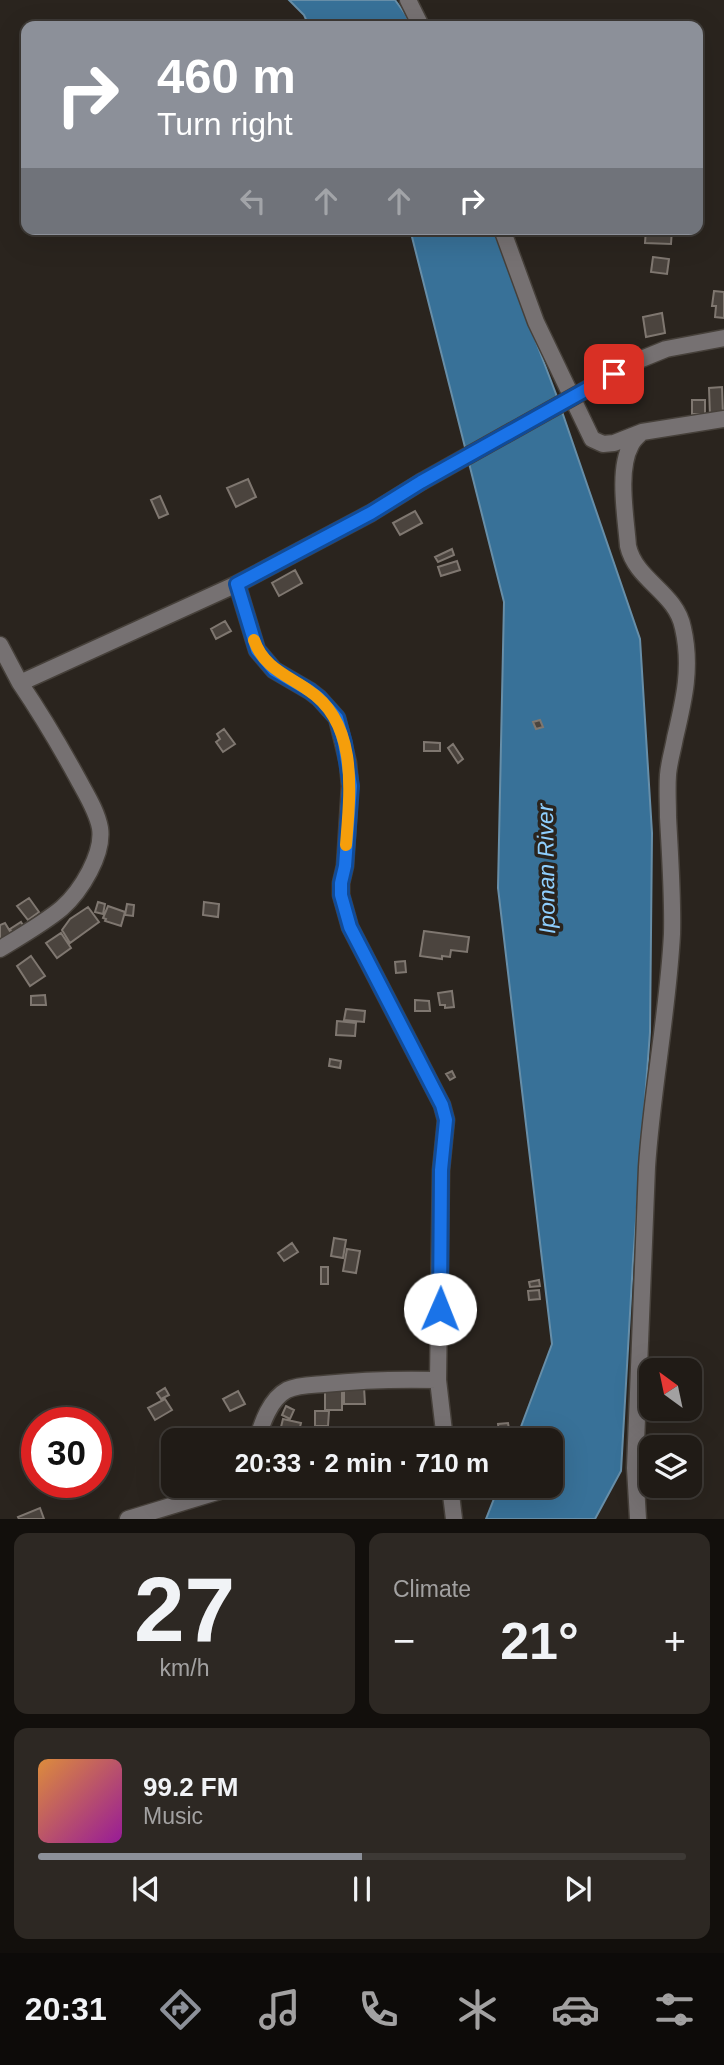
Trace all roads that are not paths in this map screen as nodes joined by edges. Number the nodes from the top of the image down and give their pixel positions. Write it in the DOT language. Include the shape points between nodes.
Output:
graph roads {
  1 [pos="408,0"];
  2 [pos="418,21"];
  3 [pos="504,235"];
  4 [pos="724,338"];
  5 [pos="724,419"];
  6 [pos="642,432"];
  7 [pos="237,584"];
  8 [pos="0,645"];
  9 [pos="20,683"];
  10 [pos="0,949"];
  11 [pos="438,1380"];
  12 [pos="262,1428"];
  13 [pos="444,1428"];
  14 [pos="197,1498"];
  15 [pos="451,1498"];
  16 [pos="128,1519"];
  17 [pos="454,1519"];
  18 [pos="638,1519"];
  1 -- 2 [label="street"];
  3 -- 6 [label="street" via="536,322 592,439 614,443"];
  4 -- 7 [label="street, bridge" via="666,349 639,360"];
  5 -- 6 [label="street"];
  6 -- 18 [label="street" via="631,443 624,471 628,546 643,574 679,612 688,662 668,772 672,932 649,1130 635,1468"];
  7 -- 9 [label="street"];
  7 -- 11 [label="street" via="257,650 274,670 310,691 337,718 351,786 341,895 350,927 446,1120"];
  8 -- 9 [label="street"];
  9 -- 10 [label="street" via="52,732 100,828 87,878 74,895"];
  11 -- 12 [label="street" via="306,1385 276,1398"];
  11 -- 13 [label="street"];
  14 -- 16 [label="street"];
  15 -- 17 [label="street"];
}
